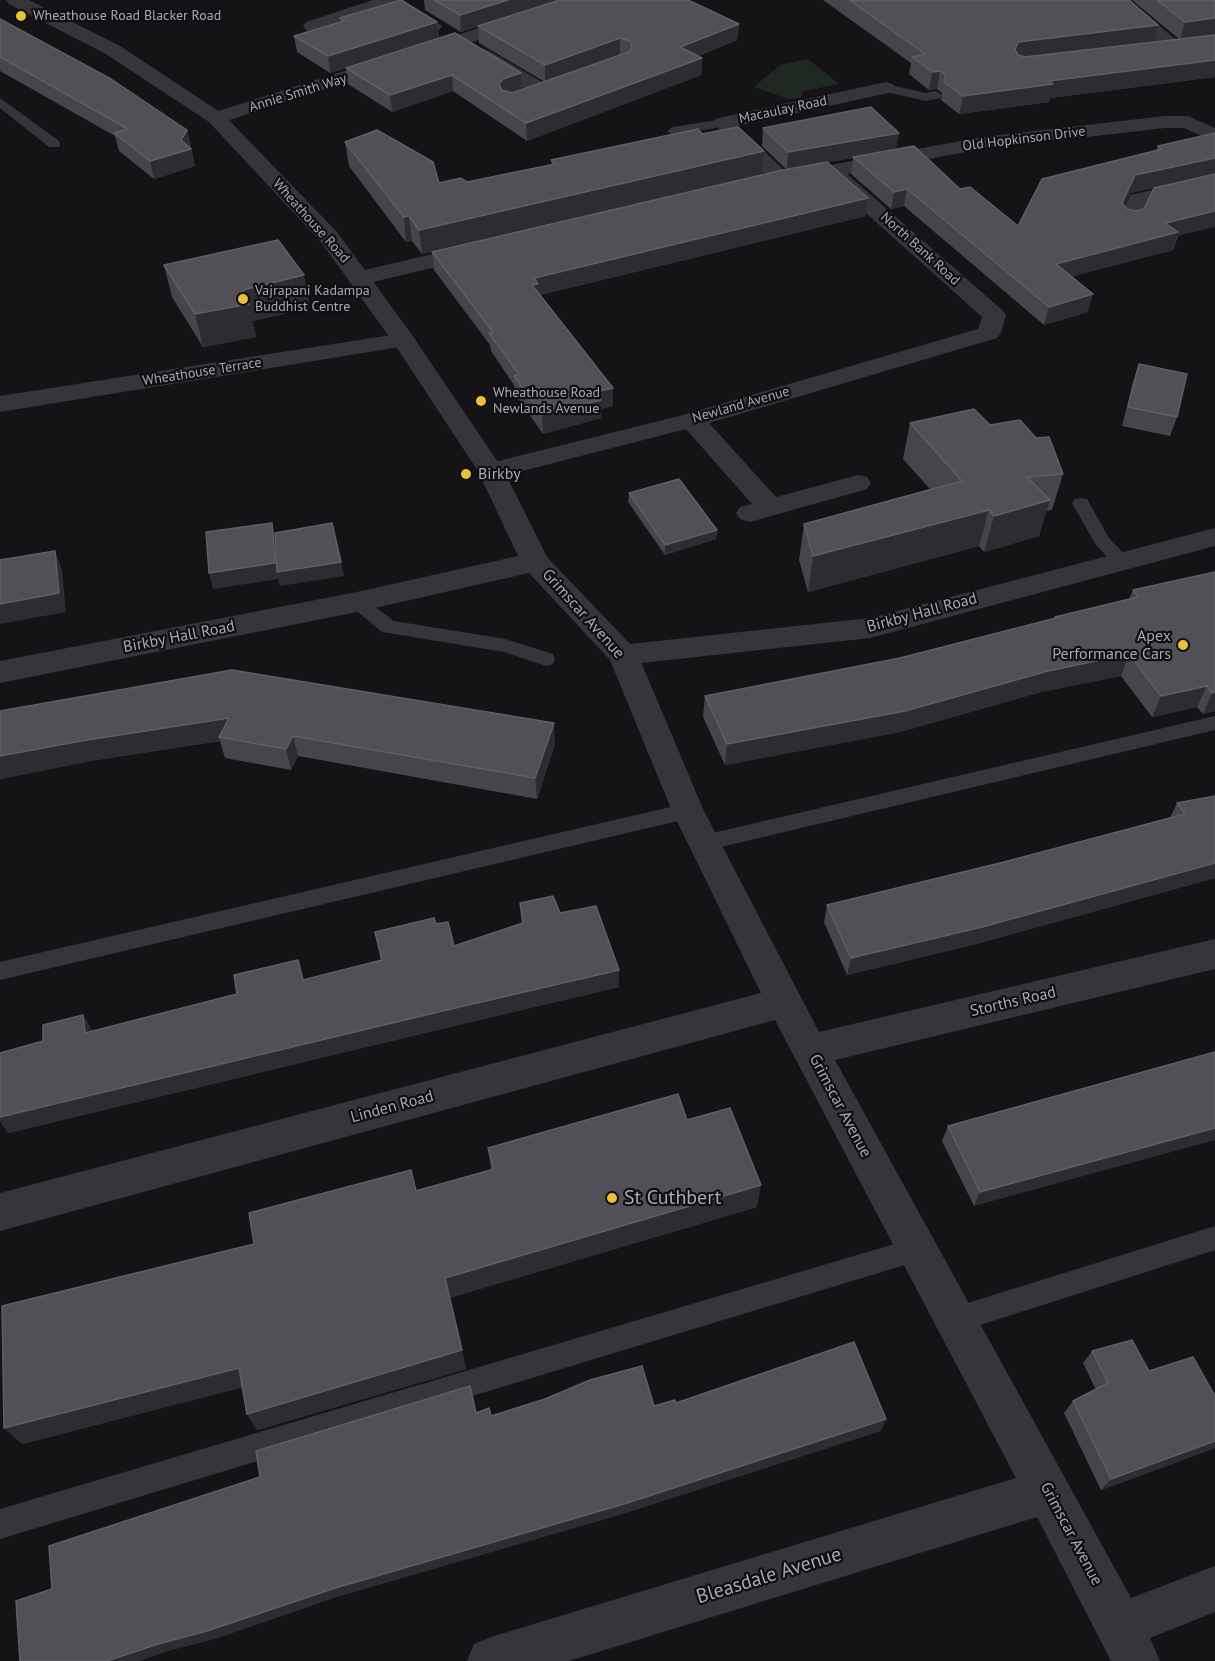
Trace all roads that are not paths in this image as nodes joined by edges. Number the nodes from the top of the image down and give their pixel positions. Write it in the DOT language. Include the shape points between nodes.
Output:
graph roads {
  1 [pos="16,0"];
  2 [pos="391,0"];
  3 [pos="585,0"];
  4 [pos="1117,0"];
  5 [pos="312,26"];
  6 [pos="459,41"];
  7 [pos="1215,43"];
  8 [pos="1175,48"];
  9 [pos="1152,51"];
  10 [pos="566,83"];
  11 [pos="886,88"];
  12 [pos="543,90"];
  13 [pos="936,95"];
  14 [pos="522,98"];
  15 [pos="0,102"];
  16 [pos="216,118"];
  17 [pos="723,123"];
  18 [pos="673,131"];
  19 [pos="1215,136"];
  20 [pos="54,144"];
  21 [pos="831,171"];
  22 [pos="781,179"];
  23 [pos="1215,182"];
  24 [pos="758,185"];
  25 [pos="1130,219"];
  26 [pos="497,246"];
  27 [pos="360,278"];
  28 [pos="989,333"];
  29 [pos="404,340"];
  30 [pos="0,404"];
  31 [pos="692,420"];
  32 [pos="491,471"];
  33 [pos="858,483"];
  34 [pos="1081,503"];
  35 [pos="1215,537"];
  36 [pos="1121,561"];
  37 [pos="535,562"];
  38 [pos="357,602"];
  39 [pos="623,655"];
  40 [pos="546,659"];
  41 [pos="0,672"];
  42 [pos="1215,723"];
  43 [pos="696,827"];
  44 [pos="1215,954"];
  45 [pos="0,971"];
  46 [pos="784,1002"];
  47 [pos="810,1050"];
  48 [pos="0,1212"];
  49 [pos="1215,1238"];
  50 [pos="918,1249"];
  51 [pos="956,1320"];
  52 [pos="1048,1491"];
  53 [pos="0,1524"];
  54 [pos="1215,1589"];
  55 [pos="1128,1643"];
  56 [pos="491,1661"];
  1 -- 16 [label="street, Wheathouse Road" via="113,50"];
  2 -- 5 [label="street"];
  2 -- 6 [label="street"];
  3 -- 6 [label="street, Annie Smith Way"];
  4 -- 8 [label="street"];
  6 -- 12 [label="street"];
  6 -- 16 [label="street, Annie Smith Way"];
  7 -- 8 [label="street"];
  8 -- 9 [label="street"];
  10 -- 12 [label="street"];
  11 -- 13 [label="lane" via="927,97"];
  11 -- 17 [label="street, Macaulay Road"];
  12 -- 14 [label="street"];
  15 -- 20 [label="lane"];
  16 -- 27 [label="street, Wheathouse Road" via="329,237"];
  17 -- 18 [label="lane"];
  17 -- 22 [label="street, Macaulay Road"];
  19 -- 21 [label="street, Old Hopkinson Drive" via="1188,122 1165,122 982,143"];
  21 -- 22 [label="street"];
  21 -- 28 [label="street, North Bank Road" via="994,315"];
  22 -- 24 [label="street"];
  23 -- 25 [label="street" via="1138,200"];
  26 -- 27 [label="street"];
  27 -- 29 [label="street, Wheathouse Road"];
  28 -- 31 [label="street, Newland Avenue"];
  29 -- 30 [label="street, Wheathouse Terrace"];
  29 -- 32 [label="street, Wheathouse Road"];
  31 -- 32 [label="street, Newland Avenue"];
  31 -- 33 [label="street" via="759,510"];
  32 -- 37 [label="street, Wheathouse Road"];
  34 -- 36 [label="lane" via="1102,541"];
  35 -- 36 [label="street, Birkby Hall Road"];
  36 -- 39 [label="street, Birkby Hall Road" via="870,628"];
  37 -- 38 [label="street, Birkby Hall Road"];
  37 -- 39 [label="street, Grimscar Avenue"];
  38 -- 40 [label="lane" via="389,627 505,646"];
  38 -- 41 [label="street, Birkby Hall Road"];
  39 -- 43 [label="street, Grimscar Avenue"];
  42 -- 43 [label="lane"];
  43 -- 45 [label="lane"];
  43 -- 46 [label="street, Grimscar Avenue"];
  44 -- 47 [label="street, Storths Road"];
  46 -- 47 [label="street, Grimscar Avenue"];
  46 -- 48 [label="street, Linden Road"];
  47 -- 50 [label="street, Grimscar Avenue"];
  49 -- 51 [label="lane"];
  50 -- 51 [label="street, Grimscar Avenue"];
  50 -- 53 [label="lane"];
  51 -- 52 [label="street, Grimscar Avenue"];
  52 -- 55 [label="street, Grimscar Avenue"];
  52 -- 56 [label="street, Bleasdale Avenue"];
  54 -- 55 [label="street"];
}
